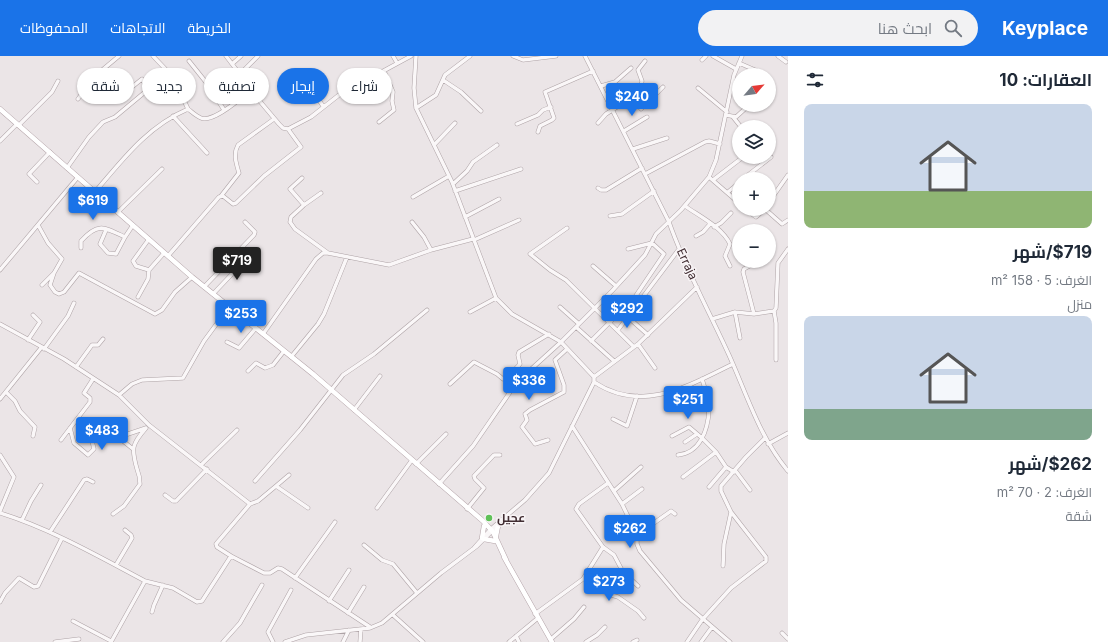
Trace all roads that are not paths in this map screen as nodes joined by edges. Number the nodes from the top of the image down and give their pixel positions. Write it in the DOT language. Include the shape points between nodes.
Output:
graph roads {
  1 [pos="119,56"];
  2 [pos="153,56"];
  3 [pos="160,56"];
  4 [pos="226,56"];
  5 [pos="241,56"];
  6 [pos="258,56"];
  7 [pos="393,56"];
  8 [pos="411,56"];
  9 [pos="416,56"];
  10 [pos="470,56"];
  11 [pos="513,56"];
  12 [pos="556,56"];
  13 [pos="585,56"];
  14 [pos="706,56"];
  15 [pos="713,56"];
  16 [pos="742,56"];
  17 [pos="778,56"];
  18 [pos="156,59"];
  19 [pos="702,60"];
  20 [pos="189,61"];
  21 [pos="645,61"];
  22 [pos="786,62"];
  23 [pos="397,63"];
  24 [pos="738,63"];
  25 [pos="232,64"];
  26 [pos="105,68"];
  27 [pos="235,68"];
  28 [pos="246,68"];
  29 [pos="388,68"];
  30 [pos="632,68"];
  31 [pos="734,68"];
  32 [pos="736,68"];
  33 [pos="750,68"];
  34 [pos="593,70"];
  35 [pos="443,80"];
  36 [pos="58,81"];
  37 [pos="134,85"];
  38 [pos="600,86"];
  39 [pos="663,87"];
  40 [pos="698,88"];
  41 [pos="732,89"];
  42 [pos="392,90"];
  43 [pos="337,96"];
  44 [pos="632,98"];
  45 [pos="134,101"];
  46 [pos="392,101"];
  47 [pos="392,101"];
  48 [pos="131,104"];
  49 [pos="232,104"];
  50 [pos="262,104"];
  51 [pos="324,106"];
  52 [pos="551,107"];
  53 [pos="0,108"];
  54 [pos="416,108"];
  55 [pos="188,109"];
  56 [pos="224,110"];
  57 [pos="613,110"];
  58 [pos="481,111"];
  59 [pos="743,112"];
  60 [pos="727,114"];
  61 [pos="173,116"];
  62 [pos="647,117"];
  63 [pos="733,117"];
  64 [pos="274,119"];
  65 [pos="735,120"];
  66 [pos="379,122"];
  67 [pos="455,123"];
  68 [pos="18,124"];
  69 [pos="517,124"];
  70 [pos="598,124"];
  71 [pos="288,129"];
  72 [pos="624,131"];
  73 [pos="538,132"];
  74 [pos="667,138"];
  75 [pos="0,141"];
  76 [pos="720,144"];
  77 [pos="434,145"];
  78 [pos="497,145"];
  79 [pos="633,149"];
  80 [pos="50,152"];
  81 [pos="207,153"];
  82 [pos="734,164"];
  83 [pos="762,164"];
  84 [pos="67,168"];
  85 [pos="642,168"];
  86 [pos="162,169"];
  87 [pos="521,169"];
  88 [pos="752,172"];
  89 [pos="645,174"];
  90 [pos="788,175"];
  91 [pos="449,176"];
  92 [pos="78,177"];
  93 [pos="708,177"];
  94 [pos="302,178"];
  95 [pos="713,180"];
  96 [pos="37,182"];
  97 [pos="452,184"];
  98 [pos="598,188"];
  99 [pos="732,189"];
  100 [pos="455,191"];
  101 [pos="95,192"];
  102 [pos="654,192"];
  103 [pos="728,192"];
  104 [pos="776,192"];
  105 [pos="321,193"];
  106 [pos="221,196"];
  107 [pos="732,196"];
  108 [pos="413,197"];
  109 [pos="499,199"];
  110 [pos="304,205"];
  111 [pos="685,206"];
  112 [pos="118,212"];
  113 [pos="731,213"];
  114 [pos="610,216"];
  115 [pos="773,216"];
  116 [pos="465,217"];
  117 [pos="519,220"];
  118 [pos="788,220"];
  119 [pos="245,222"];
  120 [pos="412,222"];
  121 [pos="669,222"];
  122 [pos="38,225"];
  123 [pos="133,225"];
  124 [pos="712,226"];
  125 [pos="567,228"];
  126 [pos="106,230"];
  127 [pos="696,236"];
  128 [pos="125,237"];
  129 [pos="149,239"];
  130 [pos="473,239"];
  131 [pos="652,243"];
  132 [pos="80,248"];
  133 [pos="679,249"];
  134 [pos="788,249"];
  135 [pos="431,250"];
  136 [pos="628,250"];
  137 [pos="328,252"];
  138 [pos="166,254"];
  139 [pos="249,256"];
  140 [pos="347,257"];
  141 [pos="2,265"];
  142 [pos="593,266"];
  143 [pos="730,266"];
  144 [pos="746,268"];
  145 [pos="0,270"];
  146 [pos="149,270"];
  147 [pos="54,273"];
  148 [pos="192,277"];
  149 [pos="42,286"];
  150 [pos="616,286"];
  151 [pos="204,287"];
  152 [pos="697,287"];
  153 [pos="213,294"];
  154 [pos="138,297"];
  155 [pos="634,297"];
  156 [pos="496,298"];
  157 [pos="641,302"];
  158 [pos="74,303"];
  159 [pos="229,307"];
  160 [pos="560,307"];
  161 [pos="595,308"];
  162 [pos="428,310"];
  163 [pos="774,311"];
  164 [pos="470,312"];
  165 [pos="735,312"];
  166 [pos="754,314"];
  167 [pos="33,315"];
  168 [pos="629,318"];
  169 [pos="712,319"];
  170 [pos="609,322"];
  171 [pos="0,324"];
  172 [pos="577,326"];
  173 [pos="256,328"];
  174 [pos="618,330"];
  175 [pos="263,334"];
  176 [pos="549,334"];
  177 [pos="648,335"];
  178 [pos="740,338"];
  179 [pos="103,339"];
  180 [pos="28,340"];
  181 [pos="591,341"];
  182 [pos="227,342"];
  183 [pos="561,342"];
  184 [pos="638,344"];
  185 [pos="634,347"];
  186 [pos="43,348"];
  187 [pos="567,349"];
  188 [pos="284,351"];
  189 [pos="291,356"];
  190 [pos="776,360"];
  191 [pos="614,361"];
  192 [pos="733,364"];
  193 [pos="76,367"];
  194 [pos="655,368"];
  195 [pos="248,371"];
  196 [pos="380,376"];
  197 [pos="594,377"];
  198 [pos="93,378"];
  199 [pos="702,379"];
  200 [pos="594,382"];
  201 [pos="450,384"];
  202 [pos="330,390"];
  203 [pos="6,392"];
  204 [pos="119,395"];
  205 [pos="637,396"];
  206 [pos="0,399"];
  207 [pos="354,410"];
  208 [pos="613,419"];
  209 [pos="149,425"];
  210 [pos="572,426"];
  211 [pos="70,428"];
  212 [pos="146,428"];
  213 [pos="237,430"];
  214 [pos="788,433"];
  215 [pos="446,434"];
  216 [pos="697,434"];
  217 [pos="33,436"];
  218 [pos="672,436"];
  219 [pos="118,437"];
  220 [pos="702,438"];
  221 [pos="765,438"];
  222 [pos="61,440"];
  223 [pos="548,440"];
  224 [pos="685,442"];
  225 [pos="768,444"];
  226 [pos="133,449"];
  227 [pos="716,452"];
  228 [pos="678,454"];
  229 [pos="500,455"];
  230 [pos="0,456"];
  231 [pos="414,462"];
  232 [pos="201,465"];
  233 [pos="726,466"];
  234 [pos="641,467"];
  235 [pos="207,469"];
  236 [pos="735,471"];
  237 [pos="788,471"];
  238 [pos="289,475"];
  239 [pos="683,477"];
  240 [pos="255,481"];
  241 [pos="93,482"];
  242 [pos="608,483"];
  243 [pos="439,484"];
  244 [pos="41,485"];
  245 [pos="276,486"];
  246 [pos="709,487"];
  247 [pos="642,489"];
  248 [pos="750,490"];
  249 [pos="614,491"];
  250 [pos="165,495"];
  251 [pos="250,504"];
  252 [pos="622,504"];
  253 [pos="308,508"];
  254 [pos="377,508"];
  255 [pos="467,508"];
  256 [pos="0,512"];
  257 [pos="731,512"];
  258 [pos="113,514"];
  259 [pos="675,514"];
  260 [pos="22,520"];
  261 [pos="335,522"];
  262 [pos="496,525"];
  263 [pos="489,529"];
  264 [pos="125,530"];
  265 [pos="50,532"];
  266 [pos="637,535"];
  267 [pos="62,538"];
  268 [pos="483,539"];
  269 [pos="496,540"];
  270 [pos="364,545"];
  271 [pos="603,547"];
  272 [pos="231,556"];
  273 [pos="116,565"];
  274 [pos="723,566"];
  275 [pos="349,570"];
  276 [pos="588,572"];
  277 [pos="295,578"];
  278 [pos="145,581"];
  279 [pos="163,585"];
  280 [pos="262,585"];
  281 [pos="638,586"];
  282 [pos="364,587"];
  283 [pos="291,590"];
  284 [pos="417,593"];
  285 [pos="329,601"];
  286 [pos="0,602"];
  287 [pos="584,607"];
  288 [pos="152,612"];
  289 [pos="348,613"];
  290 [pos="393,615"];
  291 [pos="537,616"];
  292 [pos="644,618"];
  293 [pos="702,620"];
  294 [pos="73,621"];
  295 [pos="605,627"];
  296 [pos="712,627"];
  297 [pos="370,628"];
  298 [pos="361,629"];
  299 [pos="349,630"];
  300 [pos="782,633"];
  301 [pos="516,636"];
  302 [pos="79,639"];
  303 [pos="788,639"];
  304 [pos="111,641"];
  305 [pos="552,641"];
  306 [pos="55,642"];
  307 [pos="223,642"];
  308 [pos="273,642"];
  309 [pos="285,642"];
  310 [pos="343,642"];
  311 [pos="360,642"];
  312 [pos="423,642"];
  313 [pos="509,642"];
  314 [pos="519,642"];
  315 [pos="586,642"];
  316 [pos="687,642"];
  317 [pos="702,642"];
  318 [pos="730,642"];
  1 -- 26 [label="street"];
  2 -- 18 [label="street"];
  3 -- 18 [label="street"];
  4 -- 25 [label="street"];
  5 -- 25 [label="street"];
  6 -- 28 [label="street"];
  7 -- 23 [label="street"];
  8 -- 23 [label="street"];
  9 -- 54 [label="street"];
  10 -- 35 [label="street" via="448,72"];
  11 -- 12 [label="street" via="523,60"];
  13 -- 34 [label="street, Erraja"];
  14 -- 19 [label="street"];
  15 -- 31 [label="street"];
  16 -- 24 [label="street"];
  17 -- 22 [label="street"];
  18 -- 55 [label="street" via="173,77"];
  20 -- 56 [label="street"];
  21 -- 44 [label="street" via="638,70 642,79 642,89"];
  23 -- 29 [label="street"];
  24 -- 32 [label="street"];
  24 -- 33 [label="street"];
  25 -- 27 [label="street"];
  30 -- 38 [label="street" via="615,82"];
  34 -- 38 [label="street, Erraja"];
  34 -- 52 [label="street" via="545,92"];
  35 -- 54 [label="street" via="436,95"];
  35 -- 58 [label="street" via="461,92"];
  36 -- 68 [label="street" via="52,92"];
  37 -- 45 [label="street" via="142,79 147,87"];
  38 -- 57 [label="street, Erraja"];
  39 -- 44 [label="street" via="641,109"];
  40 -- 60 [label="street"];
  41 -- 60 [label="street"];
  42 -- 46 [label="street"];
  43 -- 51 [label="street"];
  44 -- 57 [label="street"];
  47 -- 66 [label="street" via="394,110"];
  48 -- 84 [label="street" via="95,130"];
  49 -- 56 [label="street"];
  50 -- 64 [label="street"];
  51 -- 71 [label="street" via="311,117"];
  52 -- 69 [label="street"];
  52 -- 73 [label="street" via="554,119 540,126"];
  53 -- 68 [label="main road"];
  54 -- 77 [label="street"];
  55 -- 56 [label="street" via="205,119"];
  55 -- 61 [label="street"];
  57 -- 70 [label="street"];
  57 -- 72 [label="street, Erraja"];
  59 -- 63 [label="street"];
  60 -- 63 [label="street"];
  60 -- 76 [label="street"];
  61 -- 81 [label="street"];
  61 -- 101 [label="street" via="162,122 131,149"];
  62 -- 72 [label="street"];
  63 -- 65 [label="street"];
  64 -- 71 [label="street" via="283,128"];
  64 -- 106 [label="street" via="238,145 235,160 239,173"];
  67 -- 77 [label="street"];
  68 -- 75 [label="street"];
  68 -- 80 [label="main road"];
  71 -- 106 [label="street" via="301,147 264,176 236,203 233,204"];
  72 -- 79 [label="street, Erraja"];
  74 -- 79 [label="street"];
  76 -- 89 [label="street" via="705,142"];
  76 -- 93 [label="street"];
  77 -- 91 [label="street"];
  78 -- 97 [label="street" via="473,162"];
  79 -- 85 [label="street, Erraja"];
  80 -- 84 [label="main road"];
  80 -- 96 [label="street" via="29,174"];
  82 -- 95 [label="street"];
  83 -- 88 [label="street"];
  84 -- 92 [label="main road"];
  85 -- 89 [label="street, Erraja"];
  85 -- 98 [label="street" via="606,190"];
  86 -- 112 [label="street"];
  87 -- 100 [label="street"];
  89 -- 102 [label="street, Erraja"];
  90 -- 104 [label="street"];
  91 -- 97 [label="street"];
  91 -- 108 [label="street"];
  92 -- 101 [label="main road"];
  92 -- 122 [label="street"];
  93 -- 95 [label="street"];
  93 -- 111 [label="street"];
  94 -- 110 [label="street" via="290,189"];
  95 -- 103 [label="street"];
  97 -- 100 [label="street"];
  99 -- 103 [label="street"];
  100 -- 116 [label="street"];
  101 -- 112 [label="main road"];
  102 -- 114 [label="street" via="622,214"];
  102 -- 121 [label="street, Erraja"];
  103 -- 107 [label="street"];
  105 -- 110 [label="street"];
  106 -- 138 [label="street"];
  109 -- 116 [label="street"];
  110 -- 137 [label="street" via="291,217 290,222 295,229"];
  111 -- 121 [label="street"];
  111 -- 124 [label="street"];
  112 -- 123 [label="main road"];
  113 -- 124 [label="street" via="721,223"];
  115 -- 118 [label="street" via="782,224"];
  116 -- 130 [label="street"];
  117 -- 130 [label="street"];
  119 -- 151 [label="street" via="254,234"];
  120 -- 135 [label="street"];
  121 -- 131 [label="street" via="656,234"];
  121 -- 133 [label="street, Erraja"];
  122 -- 141 [label="street"];
  122 -- 147 [label="street" via="46,240 62,258"];
  123 -- 128 [label="street"];
  123 -- 129 [label="main road"];
  124 -- 127 [label="street"];
  124 -- 143 [label="street" via="725,236 730,244 725,253"];
  125 -- 161 [label="street" via="530,254 566,280"];
  126 -- 128 [label="street"];
  126 -- 128 [label="street" via="100,244 108,253 116,254"];
  126 -- 132 [label="street" via="95,228 81,241"];
  129 -- 138 [label="main road"];
  129 -- 146 [label="street" via="132,261 136,266"];
  130 -- 135 [label="street"];
  130 -- 156 [label="street"];
  131 -- 136 [label="street"];
  131 -- 150 [label="street" via="645,255"];
  131 -- 155 [label="street" via="664,255"];
  133 -- 152 [label="street, Erraja"];
  133 -- 157 [label="street"];
  134 -- 163 [label="street" via="778,263"];
  135 -- 140 [label="street" via="389,265"];
  137 -- 140 [label="street"];
  137 -- 175 [label="street" via="316,259"];
  138 -- 146 [label="street"];
  138 -- 148 [label="main road"];
  139 -- 153 [label="street"];
  140 -- 189 [label="street" via="319,323"];
  141 -- 145 [label="street"];
  142 -- 150 [label="street"];
  144 -- 166 [label="street" via="743,272"];
  146 -- 154 [label="street" via="148,279"];
  147 -- 148 [label="street" via="50,285 59,294 64,292 79,273 155,314 162,310 175,292"];
  147 -- 149 [label="street"];
  148 -- 151 [label="main road"];
  150 -- 161 [label="street"];
  151 -- 153 [label="main road"];
  152 -- 169 [label="street, Erraja"];
  152 -- 177 [label="street"];
  153 -- 159 [label="main road"];
  155 -- 157 [label="street"];
  155 -- 170 [label="street"];
  156 -- 164 [label="street"];
  156 -- 176 [label="street" via="512,314"];
  157 -- 168 [label="street"];
  158 -- 186 [label="street" via="66,319"];
  159 -- 173 [label="main road"];
  159 -- 204 [label="street" via="204,341 183,378 142,380 132,384"];
  160 -- 172 [label="street"];
  161 -- 170 [label="street"];
  161 -- 172 [label="street"];
  162 -- 202 [label="street" via="374,354 346,372"];
  163 -- 166 [label="street"];
  163 -- 190 [label="street"];
  165 -- 166 [label="street"];
  165 -- 169 [label="street"];
  165 -- 178 [label="street"];
  167 -- 180 [label="street" via="40,322"];
  168 -- 174 [label="street"];
  168 -- 177 [label="street"];
  169 -- 192 [label="street, Erraja"];
  170 -- 174 [label="street"];
  170 -- 181 [label="street"];
  171 -- 180 [label="street"];
  172 -- 181 [label="street"];
  172 -- 183 [label="street"];
  173 -- 175 [label="main road"];
  173 -- 182 [label="street" via="240,348"];
  174 -- 185 [label="street"];
  175 -- 188 [label="main road"];
  176 -- 183 [label="street"];
  176 -- 201 [label="street" via="519,352 520,364 506,379 472,362"];
  177 -- 184 [label="street"];
  179 -- 193 [label="street" via="98,345 92,345"];
  180 -- 186 [label="street"];
  181 -- 191 [label="street"];
  183 -- 187 [label="street"];
  183 -- 243 [label="street" via="517,382 473,446"];
  184 -- 185 [label="street"];
  184 -- 194 [label="street"];
  185 -- 191 [label="street"];
  186 -- 193 [label="street"];
  186 -- 203 [label="street"];
  187 -- 197 [label="street"];
  187 -- 223 [label="street" via="555,360 564,392 525,414 527,420 522,427 535,444"];
  188 -- 189 [label="main road"];
  188 -- 195 [label="street" via="271,366 265,368 256,362"];
  189 -- 202 [label="main road"];
  191 -- 197 [label="street"];
  192 -- 199 [label="street"];
  192 -- 221 [label="street, Erraja"];
  193 -- 198 [label="street"];
  196 -- 207 [label="street"];
  197 -- 200 [label="street"];
  198 -- 204 [label="street"];
  198 -- 211 [label="street" via="84,393 90,398 90,402"];
  199 -- 205 [label="street" via="668,394"];
  199 -- 220 [label="street" via="709,411"];
  200 -- 205 [label="street" via="613,393"];
  200 -- 210 [label="street"];
  202 -- 207 [label="main road"];
  202 -- 240 [label="street" via="300,430"];
  203 -- 206 [label="street"];
  203 -- 217 [label="street" via="35,427"];
  204 -- 209 [label="street"];
  205 -- 208 [label="street" via="627,426"];
  207 -- 231 [label="main road"];
  209 -- 212 [label="street"];
  209 -- 232 [label="street"];
  210 -- 242 [label="street"];
  210 -- 262 [label="street" via="549,473 525,500"];
  211 -- 219 [label="street" via="74,443 88,455 94,449 92,441 101,427"];
  211 -- 222 [label="street"];
  212 -- 219 [label="street"];
  212 -- 226 [label="street" via="135,440"];
  213 -- 232 [label="street"];
  214 -- 225 [label="street"];
  215 -- 231 [label="street"];
  216 -- 218 [label="street" via="688,428"];
  216 -- 220 [label="street"];
  216 -- 224 [label="street"];
  219 -- 226 [label="street"];
  220 -- 227 [label="street"];
  220 -- 228 [label="street" via="688,453"];
  221 -- 225 [label="street, Erraja"];
  221 -- 236 [label="street"];
  225 -- 237 [label="street, Erraja"];
  226 -- 258 [label="street" via="140,484 124,506"];
  227 -- 233 [label="street"];
  227 -- 239 [label="street"];
  229 -- 255 [label="street" via="494,455 474,476 484,488"];
  230 -- 256 [label="street" via="14,477"];
  231 -- 243 [label="main road"];
  231 -- 254 [label="street"];
  232 -- 235 [label="street"];
  233 -- 236 [label="street"];
  233 -- 246 [label="street"];
  234 -- 249 [label="street"];
  235 -- 250 [label="street" via="176,501 173,502"];
  235 -- 251 [label="street"];
  236 -- 248 [label="street"];
  236 -- 257 [label="street" via="720,489"];
  238 -- 245 [label="street"];
  241 -- 265 [label="street" via="84,480"];
  242 -- 249 [label="street"];
  242 -- 271 [label="street" via="576,509"];
  243 -- 255 [label="main road"];
  244 -- 260 [label="street"];
  245 -- 251 [label="street" via="258,501"];
  245 -- 253 [label="street"];
  247 -- 252 [label="street"];
  249 -- 252 [label="street"];
  251 -- 272 [label="street" via="216,544"];
  252 -- 266 [label="street"];
  255 -- 263 [label="main road"];
  256 -- 260 [label="street"];
  257 -- 274 [label="street" via="724,544"];
  257 -- 293 [label="street" via="766,557 766,561 731,588"];
  259 -- 266 [label="street" via="671,511"];
  260 -- 265 [label="street"];
  261 -- 277 [label="street"];
  262 -- 263 [label="main road"];
  262 -- 263 [label="street"];
  262 -- 269 [label="main road"];
  263 -- 268 [label="main road"];
  263 -- 268 [label="street"];
  263 -- 269 [label="main road"];
  264 -- 273 [label="street" via="132,538"];
  265 -- 267 [label="street"];
  266 -- 293 [label="street" via="640,551 681,600"];
  267 -- 273 [label="street"];
  267 -- 286 [label="street" via="38,586 34,587 19,578"];
  268 -- 269 [label="main road"];
  268 -- 284 [label="street"];
  269 -- 291 [label="main road"];
  270 -- 284 [label="street" via="382,560 394,564"];
  271 -- 276 [label="street"];
  271 -- 281 [label="street" via="614,555 623,572"];
  272 -- 277 [label="street" via="264,573 279,568"];
  272 -- 279 [label="street" via="205,599 200,602"];
  273 -- 278 [label="street"];
  275 -- 285 [label="street"];
  276 -- 291 [label="street"];
  276 -- 292 [label="street" via="608,594 618,597"];
  277 -- 285 [label="street"];
  278 -- 279 [label="street"];
  278 -- 304 [label="street"];
  279 -- 288 [label="street"];
  280 -- 307 [label="street" via="240,623"];
  282 -- 289 [label="street"];
  283 -- 308 [label="street" via="268,632"];
  284 -- 290 [label="street"];
  285 -- 289 [label="street"];
  287 -- 305 [label="street"];
  289 -- 297 [label="street"];
  290 -- 297 [label="street"];
  290 -- 312 [label="street"];
  291 -- 301 [label="street"];
  291 -- 305 [label="main road"];
  293 -- 296 [label="street"];
  293 -- 316 [label="street"];
  294 -- 304 [label="street"];
  295 -- 315 [label="street"];
  296 -- 317 [label="street"];
  296 -- 318 [label="street"];
  297 -- 298 [label="street"];
  298 -- 299 [label="street"];
  298 -- 311 [label="street"];
  299 -- 309 [label="street" via="306,635"];
  299 -- 310 [label="street"];
  300 -- 303 [label="street"];
  301 -- 313 [label="street"];
  301 -- 314 [label="street"];
  302 -- 306 [label="street"];
}
